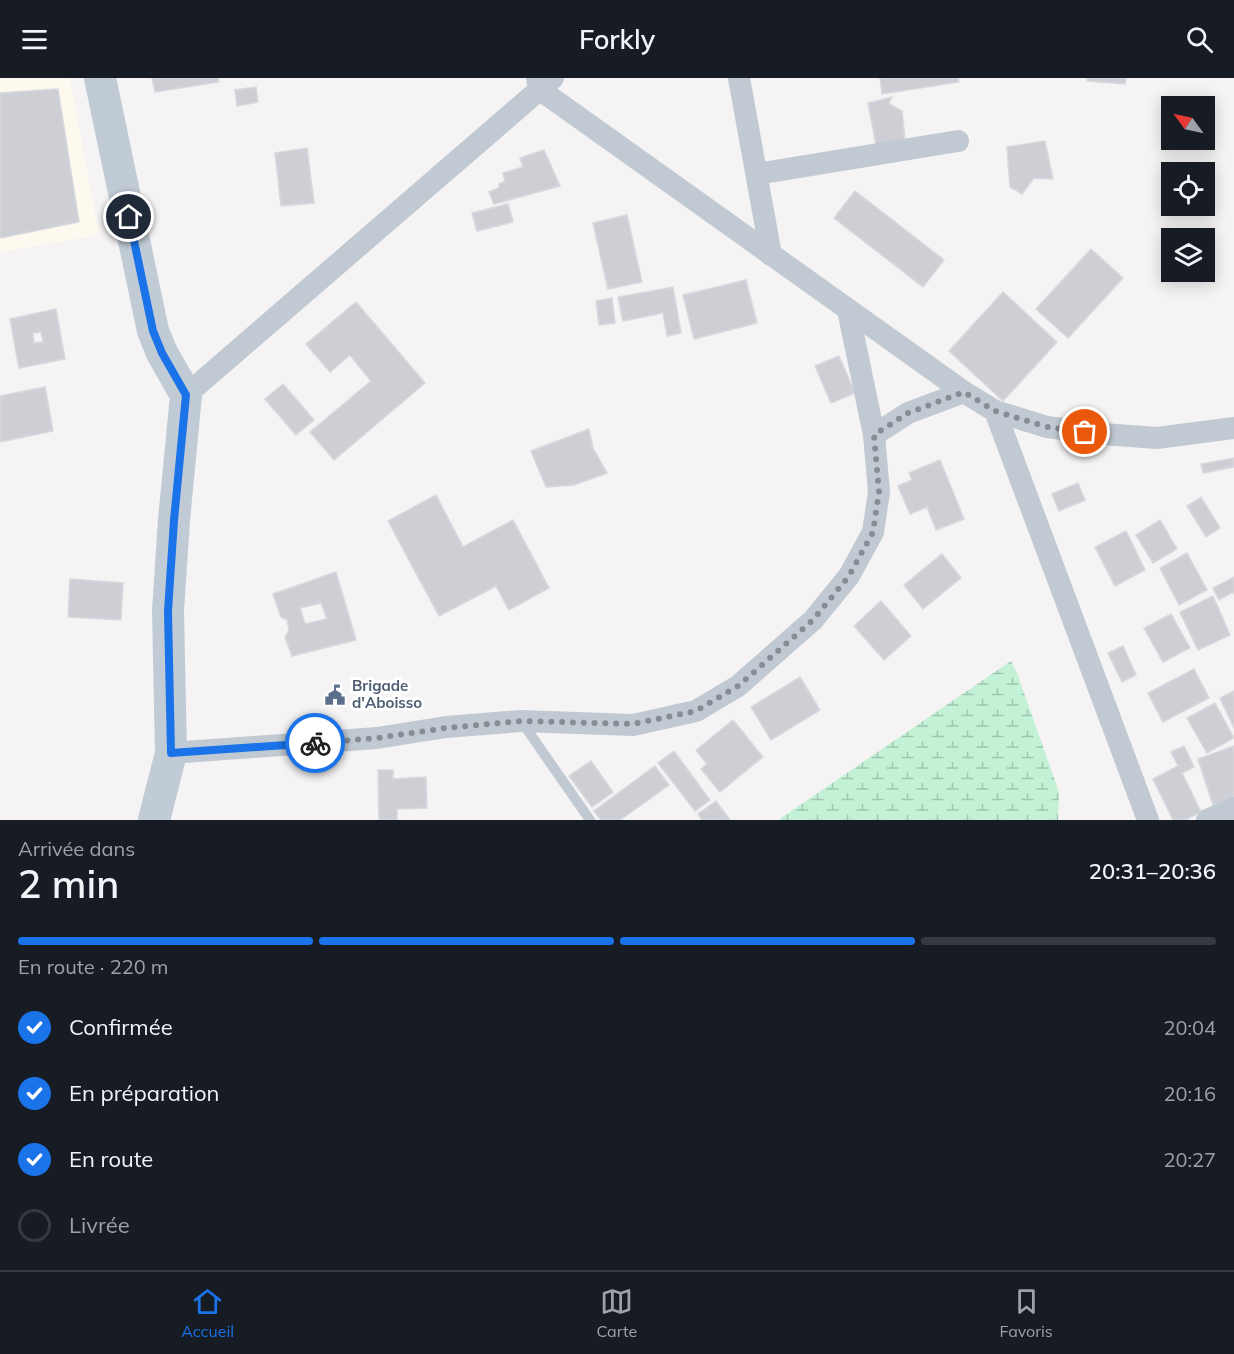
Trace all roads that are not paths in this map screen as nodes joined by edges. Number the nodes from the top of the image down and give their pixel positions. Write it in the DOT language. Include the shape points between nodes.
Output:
graph roads {
  1 [pos="100,78"];
  2 [pos="739,78"];
  3 [pos="543,82"];
  4 [pos="958,141"];
  5 [pos="757,174"];
  6 [pos="771,255"];
  7 [pos="848,310"];
  8 [pos="964,392"];
  9 [pos="186,395"];
  10 [pos="995,411"];
  11 [pos="1234,428"];
  12 [pos="874,435"];
  13 [pos="521,721"];
  14 [pos="171,753"];
  15 [pos="1234,808"];
  16 [pos="154,820"];
  17 [pos="590,820"];
  18 [pos="1148,820"];
  19 [pos="1207,820"];
  1 -- 9 [label="main road" via="153,331"];
  2 -- 5 [label="street"];
  3 -- 6 [label="street"];
  3 -- 9 [label="street"];
  4 -- 5 [label="street"];
  5 -- 6 [label="street"];
  6 -- 7 [label="street"];
  7 -- 8 [label="street"];
  7 -- 12 [label="street"];
  8 -- 10 [label="street"];
  8 -- 12 [label="street" via="908,413"];
  9 -- 14 [label="main road" via="168,611"];
  10 -- 11 [label="street" via="1047,427 1156,438"];
  10 -- 18 [label="street"];
  12 -- 13 [label="street" via="879,492 873,532 849,576 813,620 738,686 696,711 633,724"];
  13 -- 14 [label="street" via="377,738"];
  13 -- 17 [label="lane"];
  14 -- 16 [label="main road"];
  15 -- 19 [label="street"];
}
